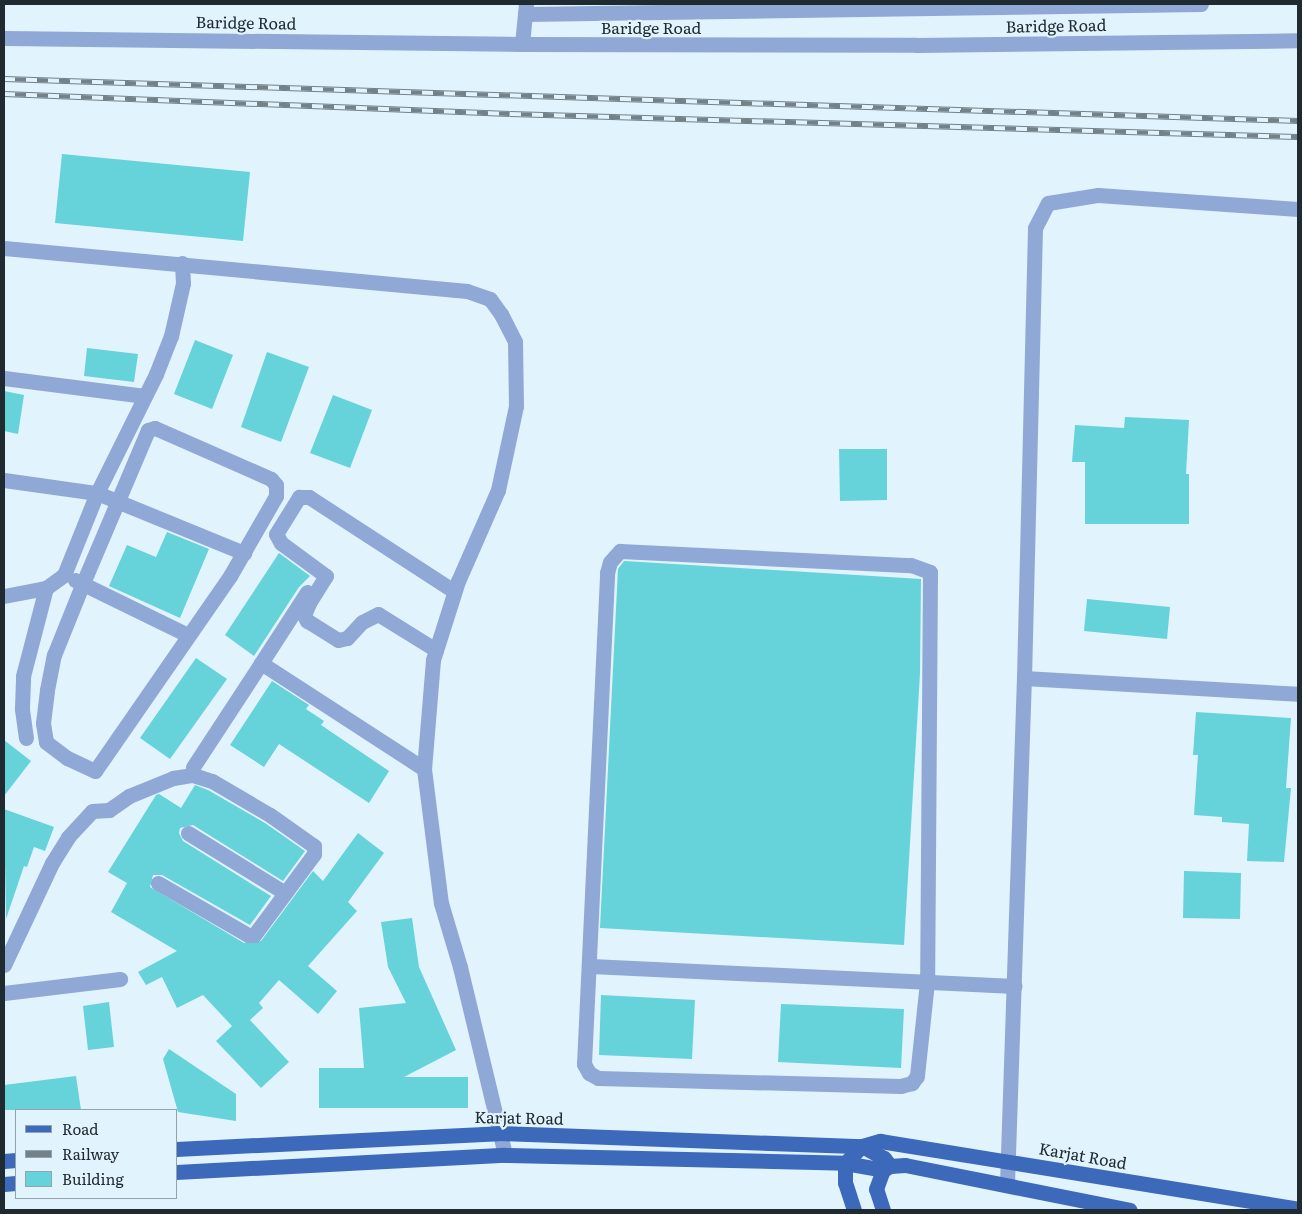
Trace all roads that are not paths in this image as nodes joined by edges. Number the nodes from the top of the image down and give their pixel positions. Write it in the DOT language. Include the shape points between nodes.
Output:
graph roads {
  1 [pos="1201,4"];
  2 [pos="525,9"];
  3 [pos="4,38"];
  4 [pos="1298,40"];
  5 [pos="522,44"];
  6 [pos="1298,209"];
  7 [pos="4,248"];
  8 [pos="182,263"];
  9 [pos="4,378"];
  10 [pos="145,396"];
  11 [pos="4,480"];
  12 [pos="97,493"];
  13 [pos="118,500"];
  14 [pos="244,553"];
  15 [pos="320,572"];
  16 [pos="64,575"];
  17 [pos="82,584"];
  18 [pos="46,588"];
  19 [pos="454,591"];
  20 [pos="4,596"];
  21 [pos="188,634"];
  22 [pos="436,650"];
  23 [pos="261,663"];
  24 [pos="1024,678"];
  25 [pos="1298,694"];
  26 [pos="26,738"];
  27 [pos="193,767"];
  28 [pos="424,769"];
  29 [pos="188,832"];
  30 [pos="158,883"];
  31 [pos="285,893"];
  32 [pos="4,965"];
  33 [pos="591,966"];
  34 [pos="120,979"];
  35 [pos="927,982"];
  36 [pos="1015,986"];
  37 [pos="4,993"];
  38 [pos="499,1133"];
  39 [pos="862,1146"];
  40 [pos="178,1150"];
  41 [pos="505,1155"];
  42 [pos="1008,1160"];
  43 [pos="846,1163"];
  44 [pos="886,1168"];
  45 [pos="178,1172"];
  46 [pos="1007,1184"];
  47 [pos="1298,1209"];
  48 [pos="854,1210"];
  49 [pos="883,1210"];
  50 [pos="1130,1210"];
  1 -- 2 [label="street"];
  2 -- 5 [label="street"];
  3 -- 5 [label="street, Baridge Road"];
  4 -- 5 [label="street, Baridge Road" via="916,45"];
  6 -- 24 [label="street" via="1098,195 1048,203 1035,228"];
  7 -- 8 [label="street"];
  8 -- 10 [label="street" via="183,283 178,314"];
  8 -- 19 [label="street" via="467,291 490,299 515,342 516,406 498,490"];
  9 -- 10 [label="street"];
  10 -- 12 [label="street"];
  11 -- 12 [label="street"];
  12 -- 13 [label="street"];
  12 -- 16 [label="street"];
  13 -- 14 [label="street"];
  13 -- 14 [label="street" via="148,430 155,428 271,479 276,486 276,496"];
  13 -- 17 [label="street"];
  14 -- 21 [label="street"];
  15 -- 19 [label="street" via="277,540 276,534 303,495"];
  15 -- 22 [label="street" via="326,576 309,603 304,615 307,621 338,640 347,638 362,622 378,614"];
  15 -- 23 [label="street"];
  16 -- 17 [label="street"];
  16 -- 18 [label="street"];
  17 -- 21 [label="street"];
  17 -- 21 [label="street" via="54,655 43,723 46,742 81,765 95,771 102,764"];
  18 -- 20 [label="street"];
  18 -- 26 [label="street" via="23,676 22,708"];
  19 -- 22 [label="street"];
  22 -- 28 [label="street"];
  23 -- 27 [label="street"];
  23 -- 28 [label="street"];
  24 -- 25 [label="street"];
  24 -- 36 [label="street"];
  28 -- 38 [label="street" via="440,903 460,967"];
  29 -- 31 [label="street"];
  30 -- 31 [label="street" via="248,935 254,935"];
  31 -- 32 [label="street" via="314,854 314,846 270,815 212,782 192,775 173,778 129,796 109,810 92,811 68,837 52,863"];
  33 -- 35 [label="street"];
  33 -- 35 [label="street" via="584,1064 589,1073 598,1078 901,1086 912,1083 917,1076"];
  33 -- 35 [label="street" via="607,574 615,554 620,551 901,564 924,568 932,579"];
  34 -- 37 [label="street"];
  35 -- 36 [label="street"];
  36 -- 42 [label="street"];
  38 -- 39 [label="main road, Karjat Road"];
  38 -- 40 [label="main road, Karjat Road"];
  38 -- 41 [label="street"];
  39 -- 42 [label="main road, Karjat Road" via="880,1141"];
  39 -- 43 [label="main road"];
  39 -- 44 [label="main road, Karjat Road" via="884,1158"];
  41 -- 43 [label="main road"];
  41 -- 45 [label="main road"];
  42 -- 46 [label="street"];
  42 -- 47 [label="main road, Karjat Road"];
  43 -- 44 [label="main road"];
  43 -- 48 [label="main road" via="845,1182"];
  44 -- 46 [label="main road" via="905,1165"];
  44 -- 49 [label="main road" via="876,1189"];
  46 -- 50 [label="main road"];
}
